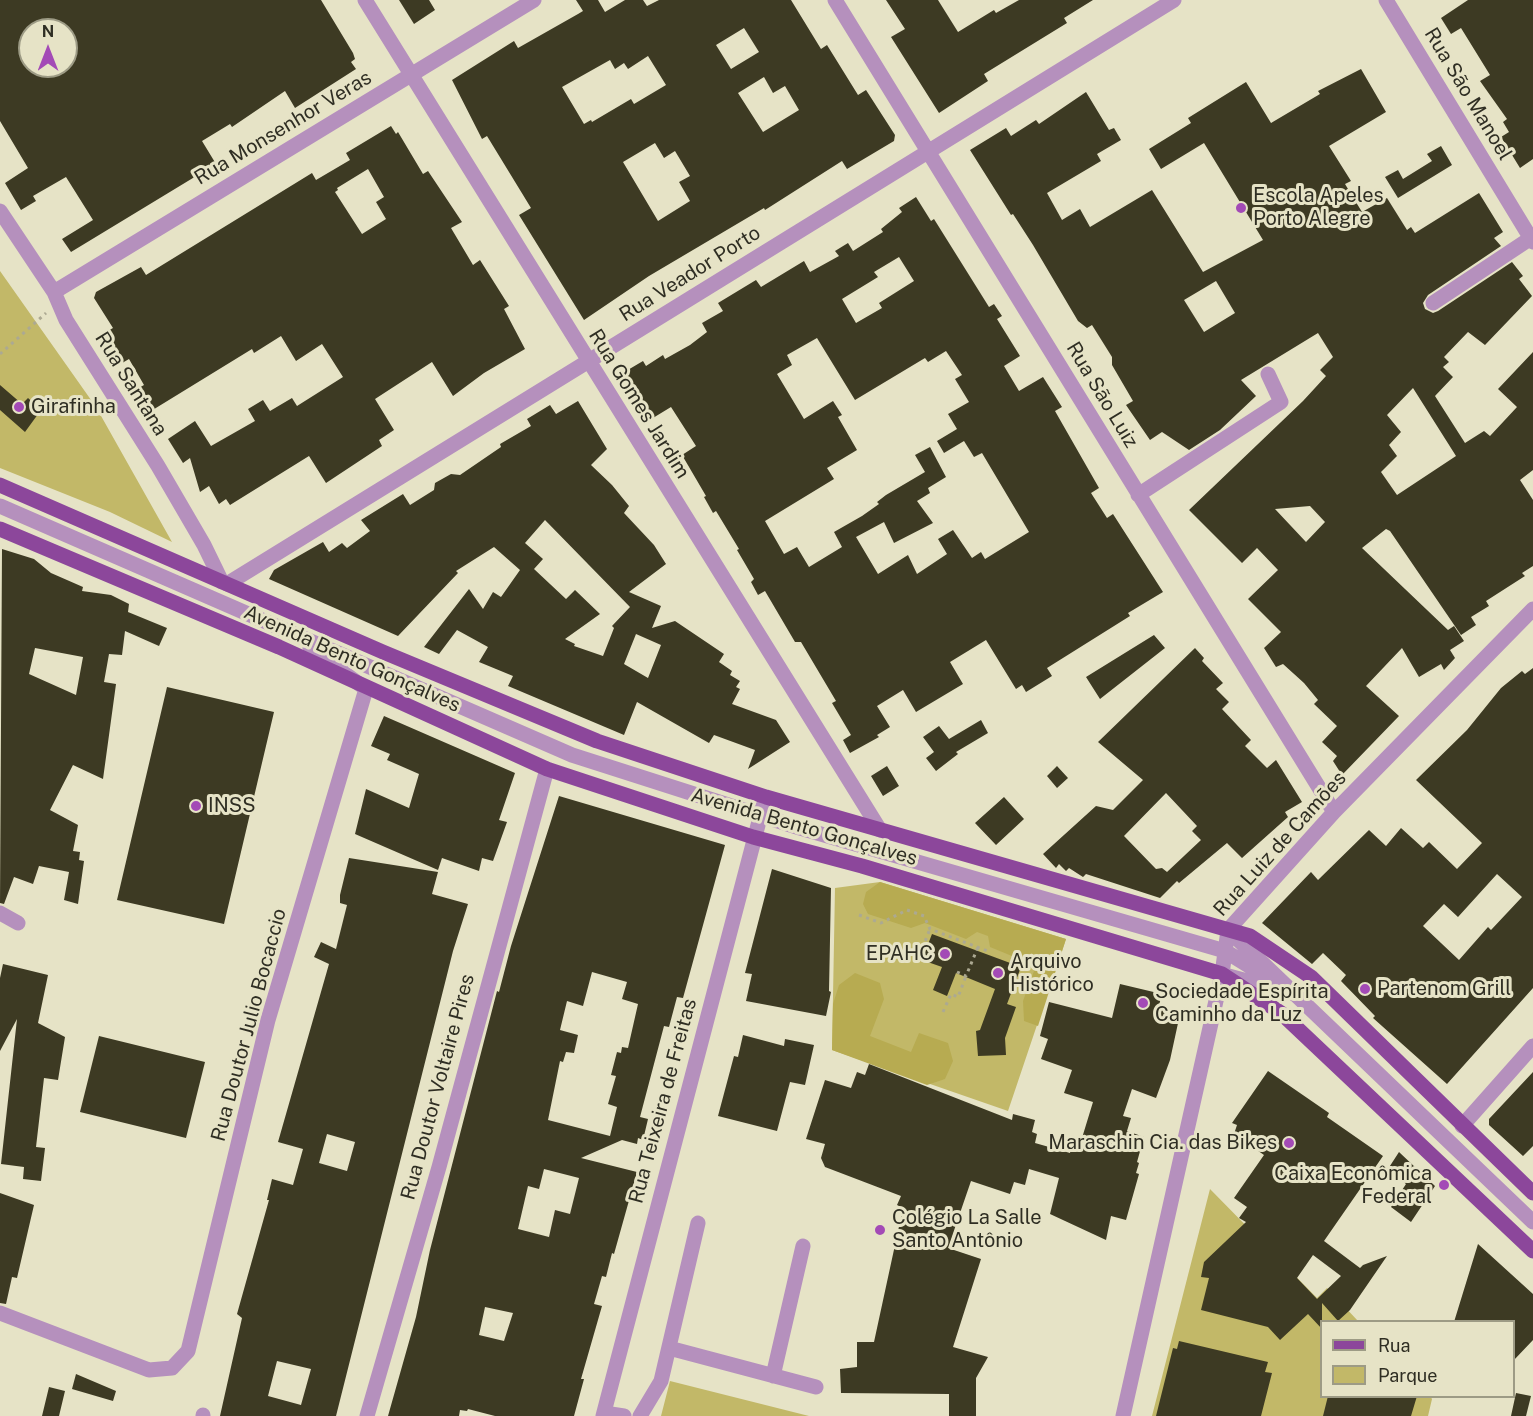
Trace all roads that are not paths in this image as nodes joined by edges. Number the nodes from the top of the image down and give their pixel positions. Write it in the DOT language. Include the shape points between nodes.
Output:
graph roads {
  1 [pos="365,0"];
  2 [pos="534,0"];
  3 [pos="835,0"];
  4 [pos="1174,0"];
  5 [pos="1386,0"];
  6 [pos="411,75"];
  7 [pos="928,152"];
  8 [pos="0,211"];
  9 [pos="1532,240"];
  10 [pos="56,298"];
  11 [pos="1433,303"];
  12 [pos="588,362"];
  13 [pos="1268,374"];
  14 [pos="0,485"];
  15 [pos="1138,495"];
  16 [pos="0,506"];
  17 [pos="0,529"];
  18 [pos="225,583"];
  19 [pos="1533,609"];
  20 [pos="285,630"];
  21 [pos="382,652"];
  22 [pos="366,689"];
  23 [pos="547,769"];
  24 [pos="766,797"];
  25 [pos="1334,812"];
  26 [pos="760,815"];
  27 [pos="880,830"];
  28 [pos="753,837"];
  29 [pos="0,913"];
  30 [pos="18,923"];
  31 [pos="1228,930"];
  32 [pos="1225,951"];
  33 [pos="1222,974"];
  34 [pos="1296,995"];
  35 [pos="1533,1046"];
  36 [pos="1462,1126"];
  37 [pos="1533,1193"];
  38 [pos="698,1222"];
  39 [pos="1533,1222"];
  40 [pos="803,1246"];
  41 [pos="1533,1251"];
  42 [pos="0,1314"];
  43 [pos="669,1347"];
  44 [pos="773,1376"];
  45 [pos="816,1387"];
  46 [pos="603,1414"];
  47 [pos="367,1416"];
  48 [pos="624,1416"];
  49 [pos="640,1416"];
  50 [pos="1123,1416"];
  1 -- 6 [label="street, Rua Gomes Jardim"];
  2 -- 6 [label="street, Rua Monsenhor Veras"];
  3 -- 7 [label="street, Rua São Luiz"];
  4 -- 7 [label="street, Rua Veador Porto"];
  5 -- 9 [label="street, Rua São Manoel"];
  6 -- 10 [label="street, Rua Monsenhor Veras"];
  6 -- 12 [label="street, Rua Gomes Jardim"];
  7 -- 12 [label="street, Rua Veador Porto"];
  7 -- 15 [label="street, Rua São Luiz"];
  8 -- 10 [label="street, Rua Santana"];
  9 -- 11 [label="street"];
  10 -- 18 [label="street, Rua Santana"];
  12 -- 18 [label="street, Rua Veador Porto"];
  12 -- 27 [label="street, Rua Gomes Jardim"];
  13 -- 15 [label="street" via="1281,402"];
  14 -- 18 [label="main road, Avenida Bento Gonçalves"];
  15 -- 25 [label="street, Rua São Luiz"];
  16 -- 20 [label="street"];
  17 -- 22 [label="main road, Avenida Bento Gonçalves"];
  18 -- 21 [label="main road, Avenida Bento Gonçalves"];
  19 -- 25 [label="street, Rua Luiz de Camões"];
  20 -- 21 [label="street"];
  20 -- 22 [label="street"];
  20 -- 26 [label="street" via="572,755"];
  21 -- 24 [label="main road, Avenida Bento Gonçalves" via="597,741"];
  22 -- 23 [label="main road, Avenida Bento Gonçalves"];
  22 -- 42 [label="street, Rua Doutor Julio Bocaccio" via="268,1020 188,1352 172,1368 149,1370"];
  23 -- 28 [label="main road, Avenida Bento Gonçalves"];
  23 -- 47 [label="street, Rua Doutor Voltaire Pires"];
  24 -- 26 [label="street, Rua Teixeira de Freitas"];
  24 -- 27 [label="main road, Avenida Bento Gonçalves"];
  25 -- 31 [label="street, Rua Luiz de Camões"];
  26 -- 28 [label="street, Rua Teixeira de Freitas"];
  26 -- 32 [label="street"];
  27 -- 31 [label="main road, Avenida Bento Gonçalves"];
  28 -- 33 [label="main road, Avenida Bento Gonçalves"];
  28 -- 46 [label="street, Rua Teixeira de Freitas"];
  29 -- 30 [label="street"];
  31 -- 32 [label="street, Rua Luiz de Camões"];
  31 -- 34 [label="street"];
  31 -- 36 [label="main road, Avenida Bento Gonçalves" via="1250,936 1311,977"];
  32 -- 33 [label="street, Rua Luiz de Camões"];
  32 -- 34 [label="street"];
  33 -- 34 [label="street"];
  33 -- 41 [label="main road, Avenida Bento Gonçalves" via="1281,1013"];
  33 -- 50 [label="street, Rua Luiz de Camões"];
  34 -- 39 [label="street"];
  35 -- 36 [label="street"];
  36 -- 37 [label="main road, Avenida Bento Gonçalves"];
  38 -- 43 [label="street"];
  40 -- 44 [label="street"];
  43 -- 44 [label="street"];
  43 -- 49 [label="street" via="661,1381"];
  44 -- 45 [label="street"];
  46 -- 48 [label="street"];
}
